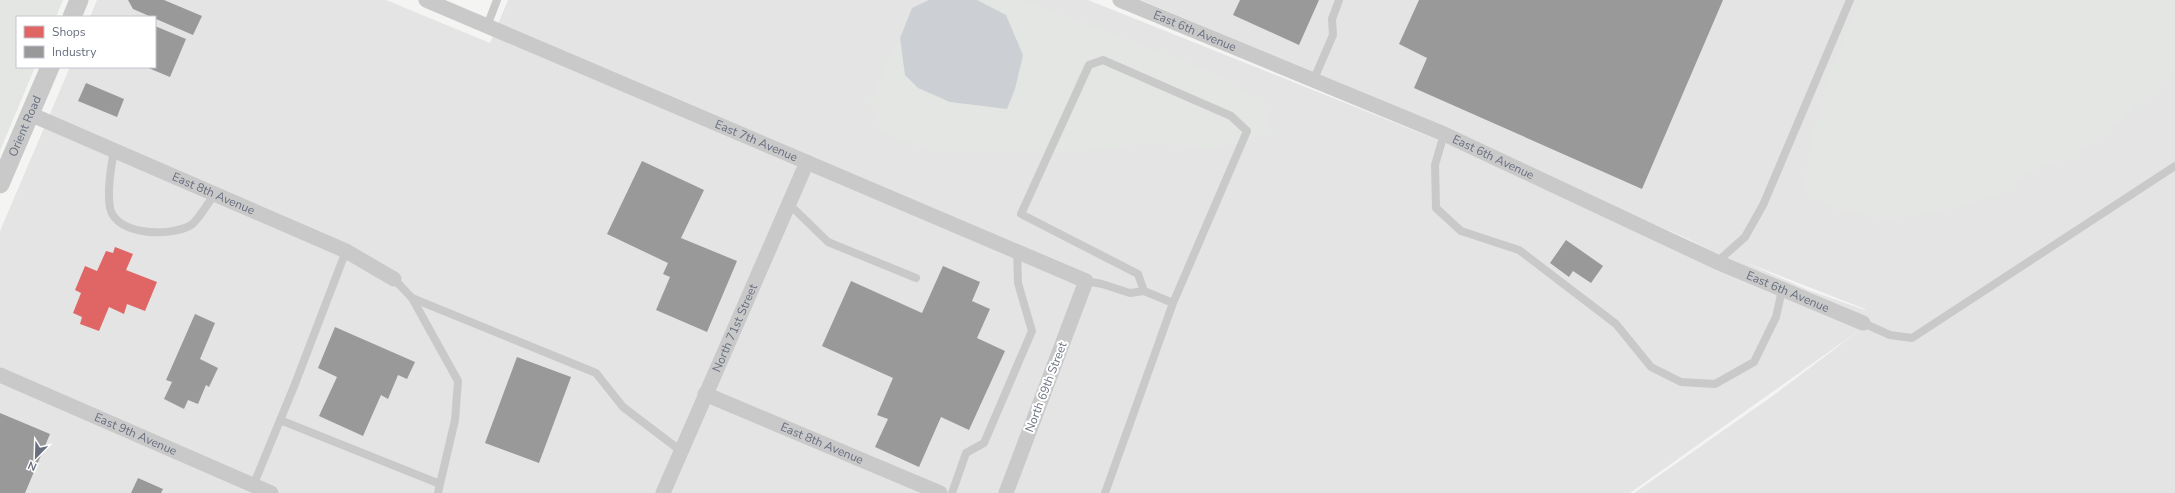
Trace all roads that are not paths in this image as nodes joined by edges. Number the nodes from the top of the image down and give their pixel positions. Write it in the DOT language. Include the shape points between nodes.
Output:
graph roads {
  1 [pos="79,0"];
  2 [pos="426,0"];
  3 [pos="498,0"];
  4 [pos="1120,0"];
  5 [pos="1340,0"];
  6 [pos="1850,0"];
  7 [pos="72,16"];
  8 [pos="487,26"];
  9 [pos="50,68"];
  10 [pos="1314,79"];
  11 [pos="30,114"];
  12 [pos="1444,134"];
  13 [pos="114,150"];
  14 [pos="807,162"];
  15 [pos="2175,166"];
  16 [pos="0,184"];
  17 [pos="215,194"];
  18 [pos="788,204"];
  19 [pos="346,251"];
  20 [pos="1017,252"];
  21 [pos="1717,262"];
  22 [pos="916,278"];
  23 [pos="394,279"];
  24 [pos="1086,281"];
  25 [pos="1782,290"];
  26 [pos="1144,291"];
  27 [pos="412,298"];
  28 [pos="1173,303"];
  29 [pos="1862,323"];
  30 [pos="0,375"];
  31 [pos="705,394"];
  32 [pos="280,420"];
  33 [pos="681,451"];
  34 [pos="440,484"];
  35 [pos="253,486"];
  36 [pos="271,493"];
  37 [pos="438,493"];
  38 [pos="663,493"];
  39 [pos="940,493"];
  40 [pos="952,493"];
  41 [pos="1006,493"];
  42 [pos="1105,493"];
  1 -- 7 [label="street"];
  2 -- 8 [label="street, East 7th Avenue"];
  3 -- 8 [label="lane"];
  4 -- 10 [label="street, East 6th Avenue"];
  5 -- 10 [label="lane" via="1332,19 1333,35"];
  6 -- 21 [label="lane" via="1764,205 1745,237"];
  8 -- 14 [label="street, East 7th Avenue"];
  9 -- 11 [label="street, Orient Road"];
  10 -- 12 [label="street, East 6th Avenue"];
  11 -- 13 [label="street, East 8th Avenue"];
  11 -- 16 [label="street, Orient Road"];
  12 -- 21 [label="street, East 6th Avenue"];
  12 -- 25 [label="lane" via="1435,165 1436,208 1460,231 1519,250 1616,324 1651,367 1681,382 1716,384 1754,362 1776,317"];
  13 -- 17 [label="street, East 8th Avenue"];
  13 -- 17 [label="lane" via="110,209 119,222 132,228 153,233 172,232 192,225"];
  14 -- 18 [label="street, North 71st Street"];
  14 -- 20 [label="street, East 7th Avenue"];
  15 -- 29 [label="lane" via="1912,338 1890,335"];
  17 -- 19 [label="street, East 8th Avenue"];
  18 -- 22 [label="lane" via="828,242"];
  18 -- 31 [label="street, North 71st Street"];
  19 -- 23 [label="street, East 8th Avenue"];
  19 -- 32 [label="lane"];
  20 -- 24 [label="street, East 7th Avenue"];
  20 -- 40 [label="lane" via="1018,283 1032,331 984,443 966,454"];
  21 -- 25 [label="street, East 6th Avenue"];
  23 -- 27 [label="lane"];
  24 -- 26 [label="lane" via="1130,293"];
  24 -- 41 [label="street, North 69th Street"];
  25 -- 29 [label="street, East 6th Avenue"];
  26 -- 28 [label="lane"];
  26 -- 28 [label="lane" via="1138,274 1021,214 1089,65 1103,60 1231,116 1247,131"];
  27 -- 33 [label="lane" via="596,372 623,407"];
  27 -- 34 [label="lane" via="458,381 455,420"];
  28 -- 42 [label="lane"];
  30 -- 35 [label="street, East 9th Avenue"];
  31 -- 33 [label="street, North 71st Street"];
  31 -- 39 [label="street, East 8th Avenue"];
  32 -- 34 [label="lane"];
  32 -- 35 [label="lane"];
  33 -- 38 [label="street, North 71st Street"];
  34 -- 37 [label="lane"];
  35 -- 36 [label="street, East 9th Avenue"];
}
